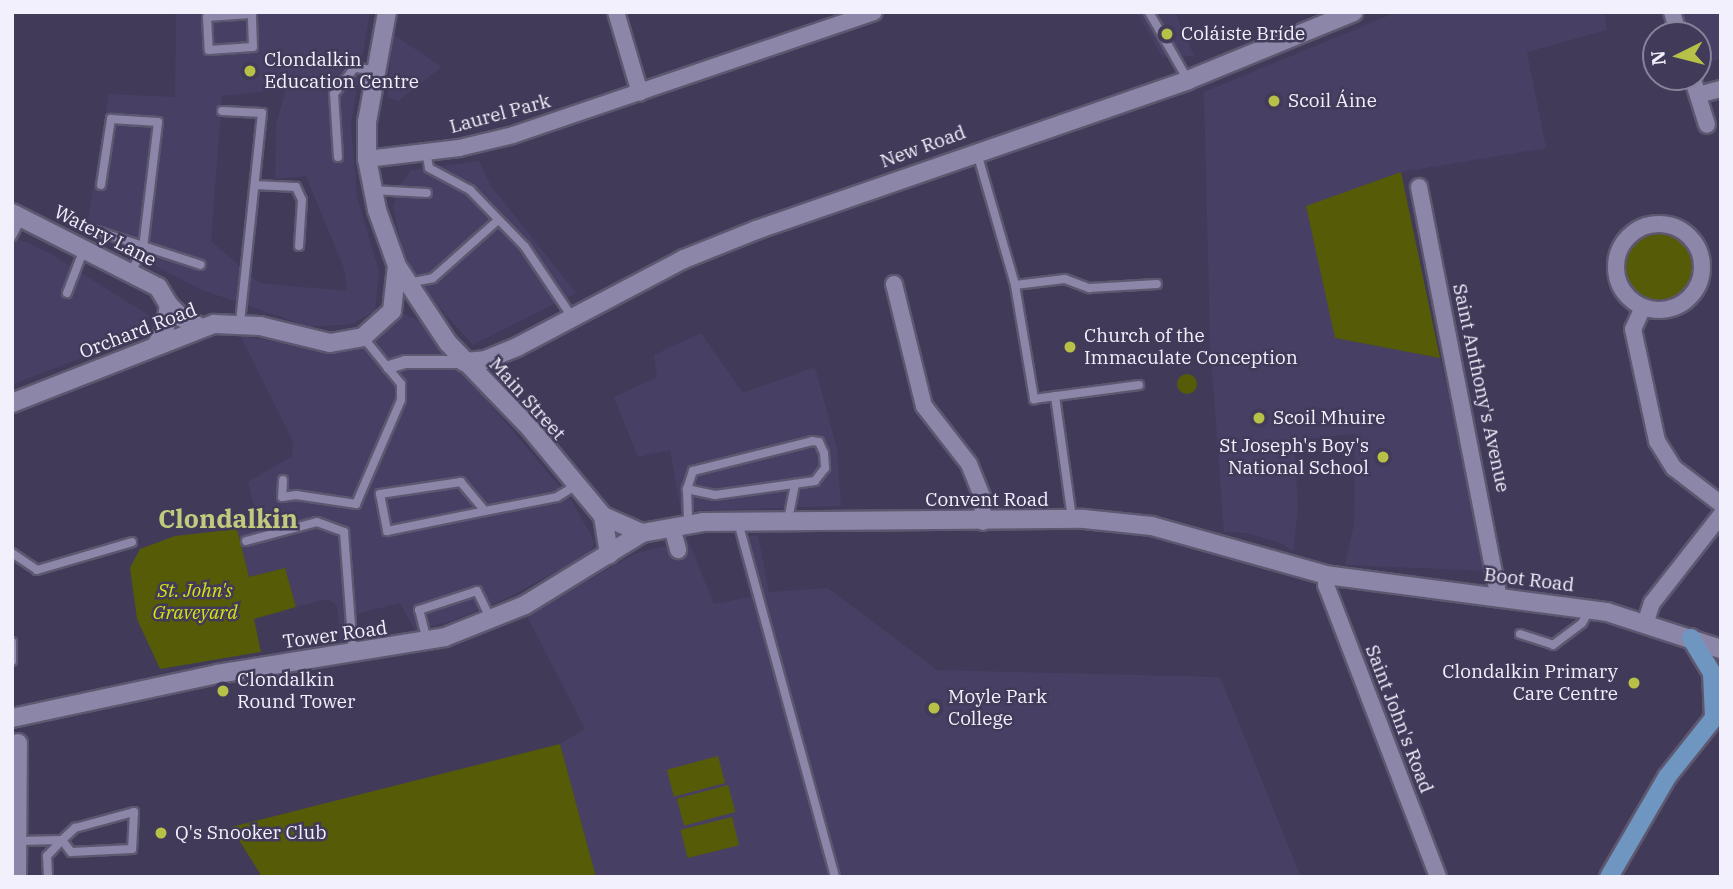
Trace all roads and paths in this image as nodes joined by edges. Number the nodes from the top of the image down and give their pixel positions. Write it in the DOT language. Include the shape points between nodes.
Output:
graph roads {
  1 [pos="387,12"];
  2 [pos="616,12"];
  3 [pos="874,12"];
  4 [pos="1149,12"];
  5 [pos="1354,12"];
  6 [pos="252,13"];
  7 [pos="376,70"];
  8 [pos="1188,80"];
  9 [pos="1721,89"];
  10 [pos="1697,91"];
  11 [pos="640,93"];
  12 [pos="1698,95"];
  13 [pos="222,111"];
  14 [pos="1707,125"];
  15 [pos="976,150"];
  16 [pos="426,152"];
  17 [pos="338,157"];
  18 [pos="367,159"];
  19 [pos="101,185"];
  20 [pos="254,185"];
  21 [pos="1419,187"];
  22 [pos="372,190"];
  23 [pos="427,193"];
  24 [pos="17,215"];
  25 [pos="498,220"];
  26 [pos="97,231"];
  27 [pos="12,236"];
  28 [pos="299,246"];
  29 [pos="143,248"];
  30 [pos="85,249"];
  31 [pos="201,265"];
  32 [pos="131,273"];
  33 [pos="402,284"];
  34 [pos="894,284"];
  35 [pos="1157,284"];
  36 [pos="1016,285"];
  37 [pos="67,293"];
  38 [pos="169,304"];
  39 [pos="1643,307"];
  40 [pos="422,309"];
  41 [pos="391,311"];
  42 [pos="572,317"];
  43 [pos="240,323"];
  44 [pos="202,328"];
  45 [pos="363,337"];
  46 [pos="156,346"];
  47 [pos="517,347"];
  48 [pos="469,366"];
  49 [pos="389,367"];
  50 [pos="1139,385"];
  51 [pos="488,387"];
  52 [pos="1055,396"];
  53 [pos="12,403"];
  54 [pos="283,480"];
  55 [pos="579,483"];
  56 [pos="795,484"];
  57 [pos="687,489"];
  58 [pos="1721,504"];
  59 [pos="485,512"];
  60 [pos="1721,515"];
  61 [pos="603,516"];
  62 [pos="788,520"];
  63 [pos="1072,520"];
  64 [pos="738,521"];
  65 [pos="983,522"];
  66 [pos="680,526"];
  67 [pos="642,533"];
  68 [pos="246,541"];
  69 [pos="132,542"];
  70 [pos="678,550"];
  71 [pos="12,553"];
  72 [pos="609,555"];
  73 [pos="1326,575"];
  74 [pos="1499,597"];
  75 [pos="1590,609"];
  76 [pos="491,621"];
  77 [pos="1646,621"];
  78 [pos="1520,634"];
  79 [pos="1691,638"];
  80 [pos="427,641"];
  81 [pos="12,642"];
  82 [pos="1721,649"];
  83 [pos="353,653"];
  84 [pos="12,662"];
  85 [pos="40,713"];
  86 [pos="1718,713"];
  87 [pos="15,718"];
  88 [pos="15,739"];
  89 [pos="62,840"];
  90 [pos="18,841"];
  91 [pos="17,877"];
  92 [pos="48,877"];
  93 [pos="835,877"];
  94 [pos="1438,877"];
  95 [pos="1609,877"];
  1 -- 7 [label="street"];
  2 -- 11 [label="street"];
  3 -- 11 [label="street, Laurel Park"];
  4 -- 8 [label="lane"];
  5 -- 8 [label="street, New Road"];
  6 -- 6 [label="lane" via="206,17 209,50 253,47"];
  7 -- 17 [label="lane" via="354,68 334,94"];
  7 -- 18 [label="street"];
  8 -- 15 [label="street, New Road"];
  9 -- 12 [label="street"];
  10 -- 12 [label="street"];
  11 -- 16 [label="street, Laurel Park" via="513,135"];
  12 -- 14 [label="street"];
  13 -- 20 [label="lane" via="262,113"];
  15 -- 36 [label="lane"];
  15 -- 42 [label="street, New Road" via="684,259"];
  16 -- 18 [label="street, Laurel Park"];
  16 -- 25 [label="lane" via="429,168 470,190"];
  18 -- 22 [label="street"];
  19 -- 29 [label="lane" via="111,118 158,122"];
  20 -- 28 [label="lane" via="296,187 302,200"];
  20 -- 43 [label="lane"];
  21 -- 74 [label="street, Saint Anthony's Avenue"];
  22 -- 23 [label="lane"];
  22 -- 33 [label="street"];
  24 -- 27 [label="lane"];
  24 -- 30 [label="street, Watery Lane"];
  25 -- 33 [label="lane" via="433,278"];
  25 -- 42 [label="lane" via="525,247"];
  26 -- 29 [label="lane"];
  29 -- 31 [label="lane"];
  29 -- 32 [label="lane"];
  30 -- 32 [label="street, Watery Lane"];
  30 -- 37 [label="lane"];
  32 -- 38 [label="street, Watery Lane" via="158,287"];
  33 -- 40 [label="street, Main Street"];
  33 -- 41 [label="street"];
  34 -- 65 [label="street" via="924,406 969,464 982,497"];
  35 -- 36 [label="lane" via="1090,288 1065,279"];
  36 -- 52 [label="lane" via="1034,400"];
  38 -- 44 [label="street, Watery Lane"];
  38 -- 46 [label="street" via="164,332"];
  39 -- 39 [label="street" via="1622,289 1616,262 1620,249 1628,237 1651,225 1678,229 1689,236 1701,259 1698,285 1691,296 1668,309"];
  39 -- 58 [label="street" via="1633,329 1657,441 1674,468"];
  40 -- 41 [label="street"];
  40 -- 48 [label="street, Main Street"];
  41 -- 45 [label="street"];
  42 -- 47 [label="street, New Road"];
  43 -- 44 [label="street, Orchard Road"];
  43 -- 45 [label="street, Orchard Road" via="330,343"];
  44 -- 46 [label="street, Orchard Road"];
  45 -- 49 [label="lane"];
  46 -- 53 [label="street, Orchard Road"];
  47 -- 48 [label="street, New Road"];
  47 -- 51 [label="street, New Road" via="491,372"];
  48 -- 49 [label="street" via="405,362"];
  48 -- 51 [label="street, Main Street"];
  49 -- 54 [label="lane" via="401,384 401,400 356,504 282,497"];
  50 -- 52 [label="lane"];
  51 -- 55 [label="street, Main Street"];
  52 -- 63 [label="lane"];
  55 -- 59 [label="lane" via="557,497"];
  55 -- 61 [label="street, Main Street"];
  56 -- 57 [label="lane" via="715,495"];
  56 -- 57 [label="lane" via="822,478 824,453 819,442 692,471"];
  56 -- 62 [label="lane"];
  57 -- 66 [label="lane"];
  59 -- 59 [label="lane" via="387,531 380,494 461,482"];
  60 -- 77 [label="street" via="1652,603"];
  61 -- 67 [label="street"];
  61 -- 72 [label="street, Main Street"];
  62 -- 64 [label="street, Convent Road"];
  62 -- 65 [label="street, Convent Road"];
  63 -- 65 [label="street, Convent Road"];
  63 -- 73 [label="street, Convent Road" via="1187,533"];
  64 -- 66 [label="street, Convent Road"];
  64 -- 93 [label="lane"];
  66 -- 67 [label="street, Convent Road"];
  66 -- 70 [label="street"];
  67 -- 72 [label="street, Tower Road"];
  68 -- 83 [label="lane" via="317,522 344,532"];
  69 -- 71 [label="lane" via="37,570"];
  72 -- 76 [label="street, Tower Road"];
  73 -- 74 [label="street, Boot Road"];
  73 -- 94 [label="street, Saint John's Road" via="1325,585"];
  74 -- 75 [label="street, Boot Road"];
  75 -- 77 [label="street, Boot Road"];
  75 -- 78 [label="lane" via="1582,623 1553,645"];
  76 -- 80 [label="street, Tower Road"];
  76 -- 80 [label="lane" via="477,591 419,610"];
  77 -- 79 [label="street, Boot Road"];
  79 -- 82 [label="street, Boot Road"];
  79 -- 86 [label="main road" via="1712,673"];
  80 -- 83 [label="street, Tower Road"];
  81 -- 84 [label="lane"];
  83 -- 85 [label="street, Tower Road" via="216,674"];
  85 -- 87 [label="street, Tower Road"];
  85 -- 88 [label="street"];
  86 -- 95 [label="main road" via="1667,777"];
  88 -- 90 [label="street"];
  89 -- 89 [label="lane" via="75,828 134,812 132,849 71,852"];
  89 -- 90 [label="lane"];
  89 -- 92 [label="lane" via="47,856"];
  90 -- 91 [label="street"];
}
